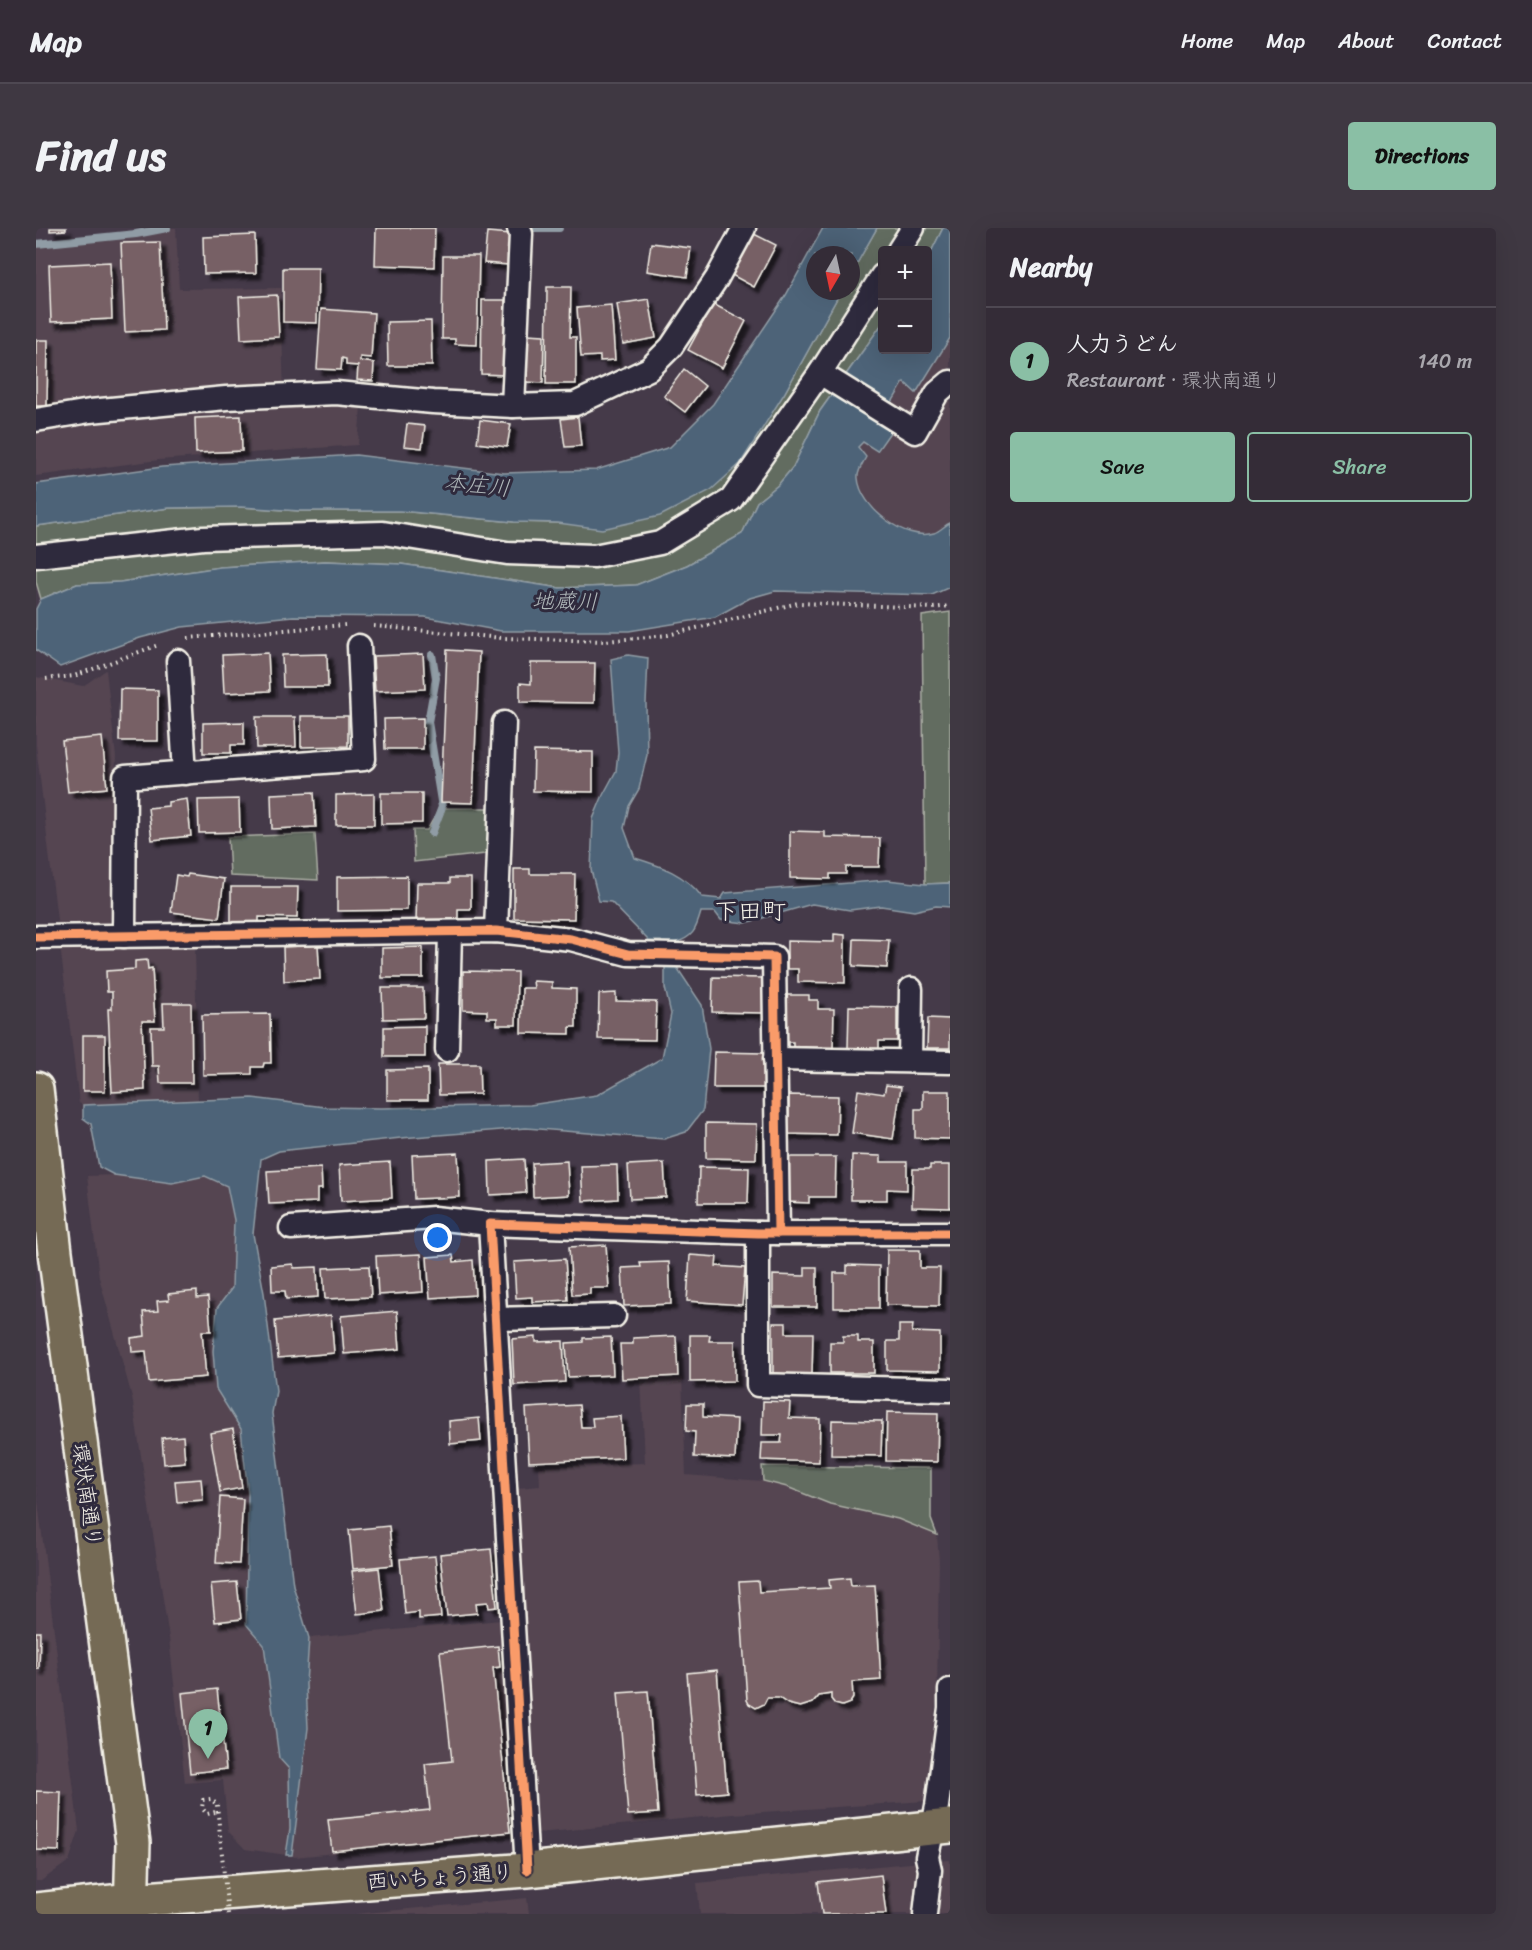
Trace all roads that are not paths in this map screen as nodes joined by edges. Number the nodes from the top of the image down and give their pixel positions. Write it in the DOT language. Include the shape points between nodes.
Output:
graph roads {
  1 [pos="744,228"];
  2 [pos="913,228"];
  3 [pos="520,231"];
  4 [pos="902,246"];
  5 [pos="878,282"];
  6 [pos="820,373"];
  7 [pos="950,382"];
  8 [pos="513,406"];
  9 [pos="36,420"];
  10 [pos="36,556"];
  11 [pos="364,636"];
  12 [pos="174,647"];
  13 [pos="504,723"];
  14 [pos="185,773"];
  15 [pos="496,931"];
  16 [pos="450,933"];
  17 [pos="123,936"];
  18 [pos="36,937"];
  19 [pos="911,989"];
  20 [pos="447,1050"];
  21 [pos="775,1059"];
  22 [pos="910,1061"];
  23 [pos="950,1062"];
  24 [pos="36,1089"];
  25 [pos="490,1224"];
  26 [pos="291,1228"];
  27 [pos="768,1233"];
  28 [pos="950,1233"];
  29 [pos="46,1253"];
  30 [pos="614,1316"];
  31 [pos="496,1319"];
  32 [pos="950,1390"];
  33 [pos="950,1690"];
  34 [pos="942,1827"];
  35 [pos="527,1870"];
  36 [pos="131,1907"];
  37 [pos="36,1910"];
  38 [pos="925,1914"];
  1 -- 8 [label="street" via="717,278 671,347 649,369 575,404"];
  2 -- 4 [label="street"];
  3 -- 8 [label="street"];
  5 -- 6 [label="street"];
  6 -- 7 [label="street" via="915,432 937,393"];
  6 -- 10 [label="street" via="731,500 660,543 594,556 507,553 383,533 203,538"];
  8 -- 9 [label="street" via="336,393 226,398"];
  11 -- 14 [label="street" via="364,759"];
  12 -- 14 [label="street"];
  13 -- 15 [label="street"];
  14 -- 17 [label="street" via="125,777"];
  15 -- 16 [label="street"];
  15 -- 21 [label="street" via="571,939 628,954 774,957"];
  16 -- 17 [label="street"];
  16 -- 20 [label="street"];
  17 -- 18 [label="street"];
  19 -- 22 [label="street"];
  21 -- 22 [label="street"];
  21 -- 27 [label="street"];
  22 -- 23 [label="street"];
  24 -- 29 [label="highway, 環状南通り"];
  25 -- 26 [label="street" via="434,1218"];
  25 -- 27 [label="street"];
  25 -- 31 [label="street"];
  27 -- 28 [label="street"];
  27 -- 32 [label="street" via="758,1385"];
  29 -- 36 [label="highway, 環状南通り" via="133,1843"];
  30 -- 31 [label="street"];
  31 -- 35 [label="street"];
  33 -- 34 [label="street"];
  34 -- 35 [label="highway, 西いちょう通り"];
  34 -- 38 [label="street" via="927,1857 930,1870"];
  35 -- 36 [label="highway, 西いちょう通り"];
  36 -- 37 [label="highway, 西いちょう通り"];
}
